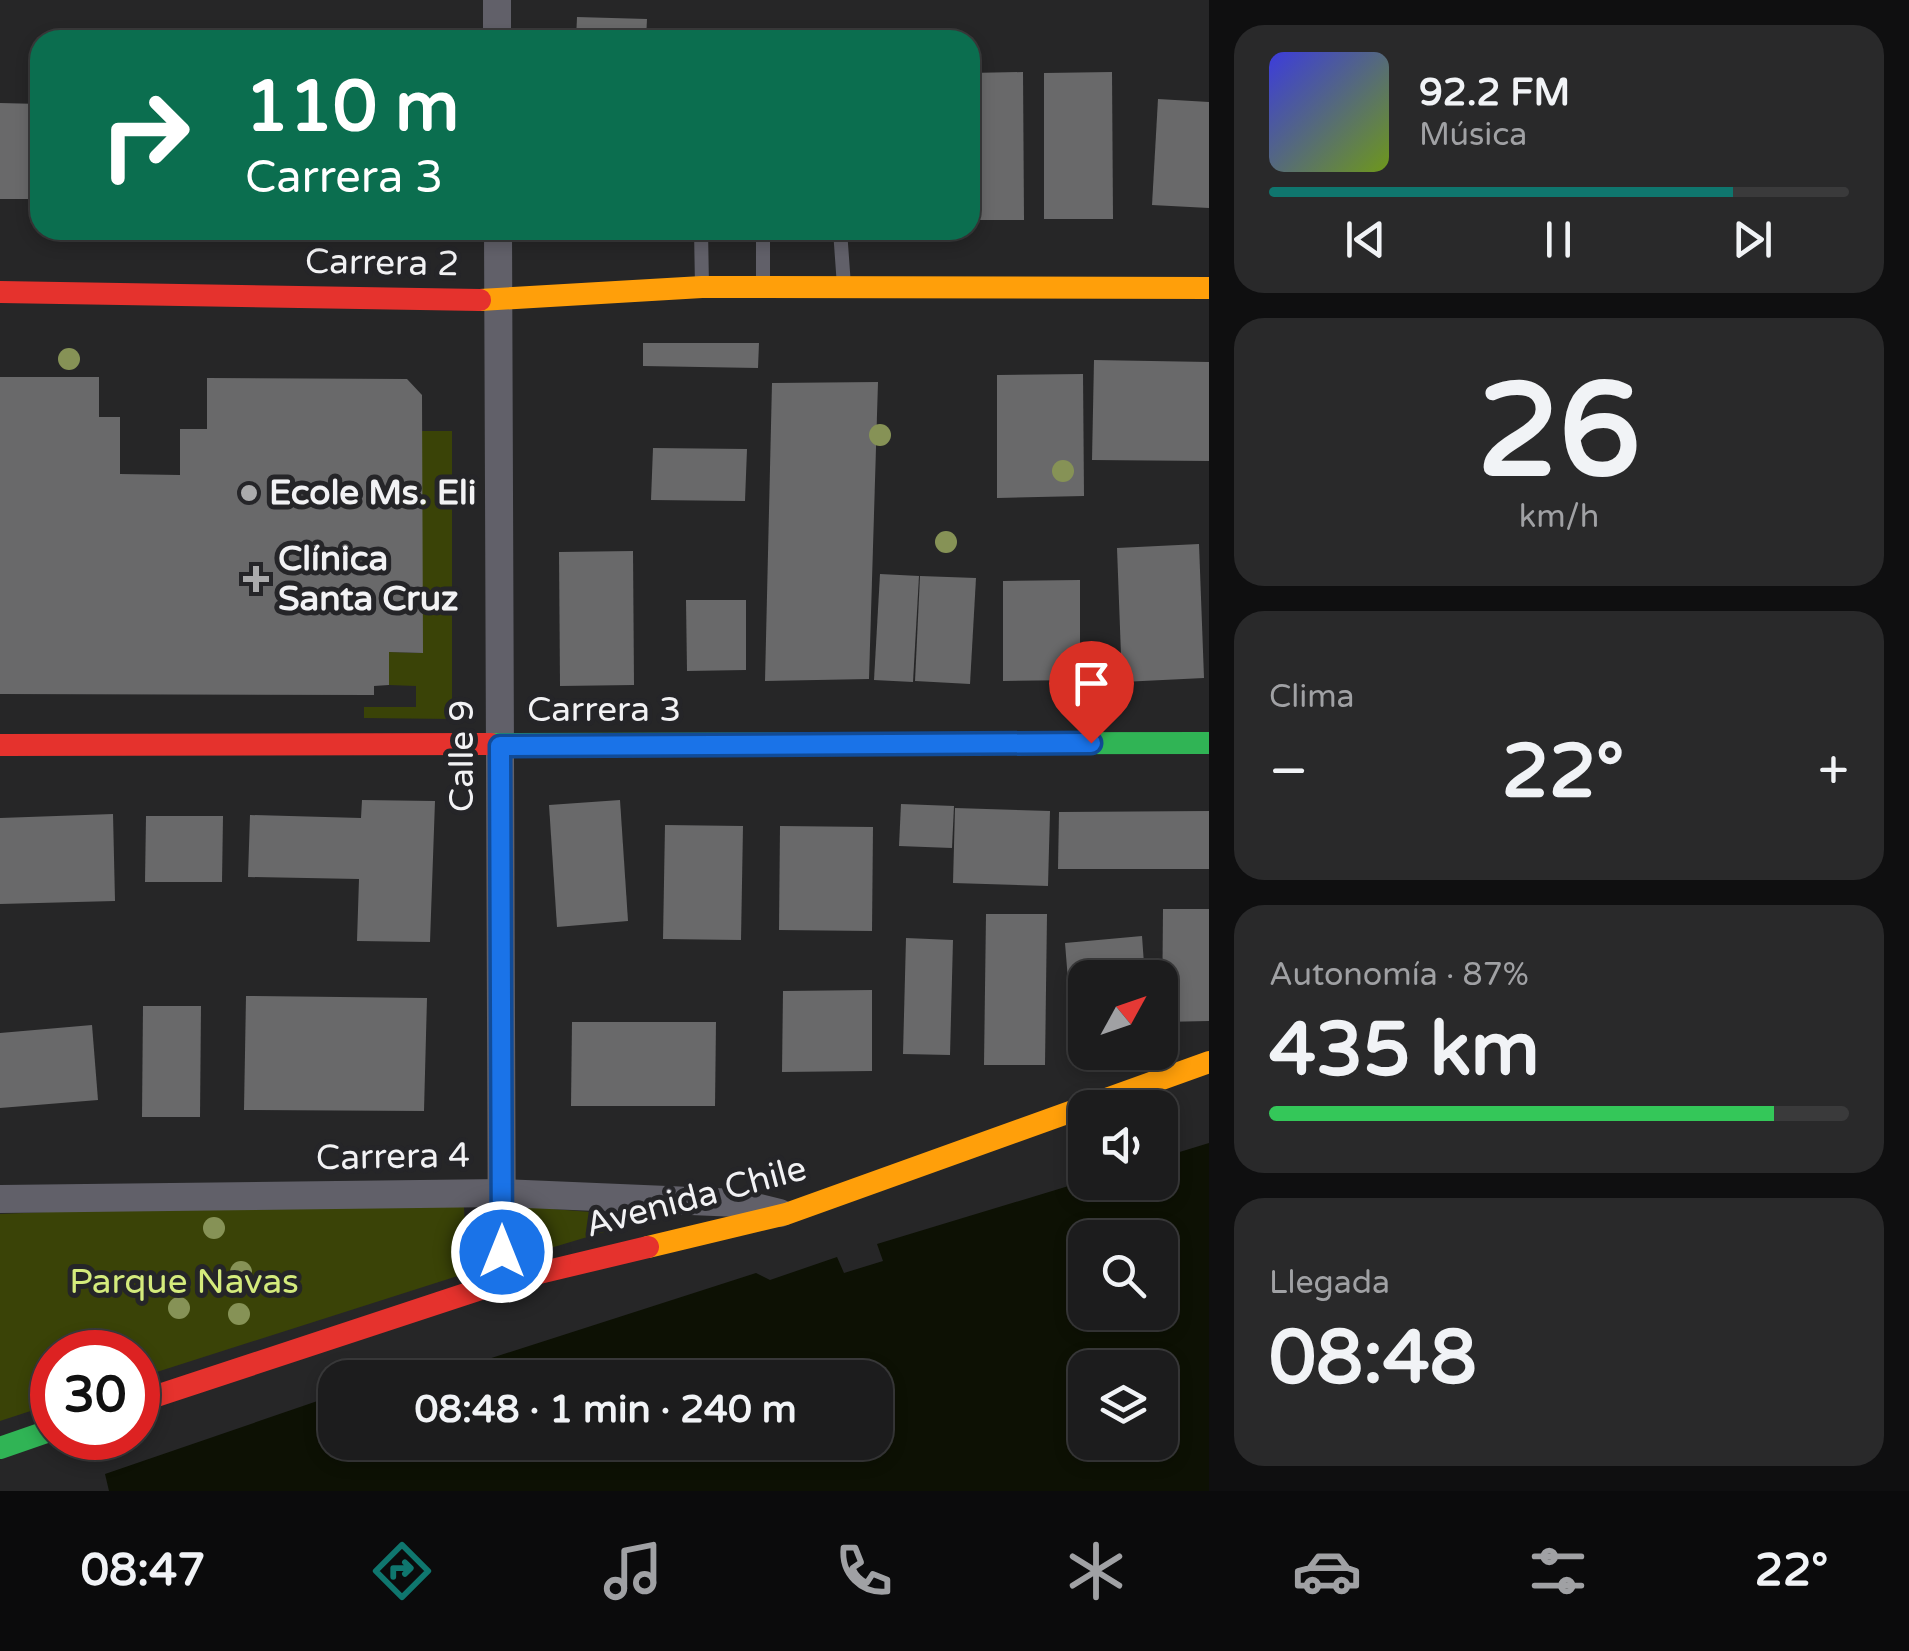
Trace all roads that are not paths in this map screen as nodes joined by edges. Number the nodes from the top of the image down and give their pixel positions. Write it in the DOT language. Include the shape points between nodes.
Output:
graph roads {
  1 [pos="497,0"];
  2 [pos="497,30"];
  3 [pos="498,240"];
  4 [pos="701,240"];
  5 [pos="763,240"];
  6 [pos="841,240"];
  7 [pos="702,287"];
  8 [pos="763,287"];
  9 [pos="844,287"];
  10 [pos="1209,288"];
  11 [pos="0,292"];
  12 [pos="498,300"];
  13 [pos="1209,743"];
  14 [pos="0,745"];
  15 [pos="500,746"];
  16 [pos="1209,1062"];
  17 [pos="502,1193"];
  18 [pos="0,1199"];
  19 [pos="786,1214"];
  20 [pos="502,1282"];
  21 [pos="160,1395"];
  22 [pos="30,1438"];
  23 [pos="0,1448"];
  1 -- 2 [label="street"];
  3 -- 12 [label="street, Calle 9"];
  4 -- 7 [label="lane"];
  5 -- 8 [label="lane"];
  6 -- 9 [label="lane"];
  7 -- 8 [label="main road, Carrera 2"];
  7 -- 12 [label="main road, Carrera 2"];
  8 -- 9 [label="main road, Carrera 2"];
  9 -- 10 [label="main road, Carrera 2"];
  11 -- 12 [label="main road, Carrera 2"];
  12 -- 15 [label="street, Calle 9"];
  13 -- 15 [label="main road, Carrera 3"];
  14 -- 15 [label="main road, Carrera 3"];
  15 -- 17 [label="street, Calle 9"];
  16 -- 19 [label="main road, Avenida Chile"];
  17 -- 18 [label="street, Carrera 4"];
  17 -- 19 [label="street, Carrera 4" via="738,1203"];
  17 -- 20 [label="street, Calle 9"];
  19 -- 20 [label="main road, Avenida Chile"];
  20 -- 21 [label="main road, Avenida Chile"];
  22 -- 23 [label="main road"];
}
